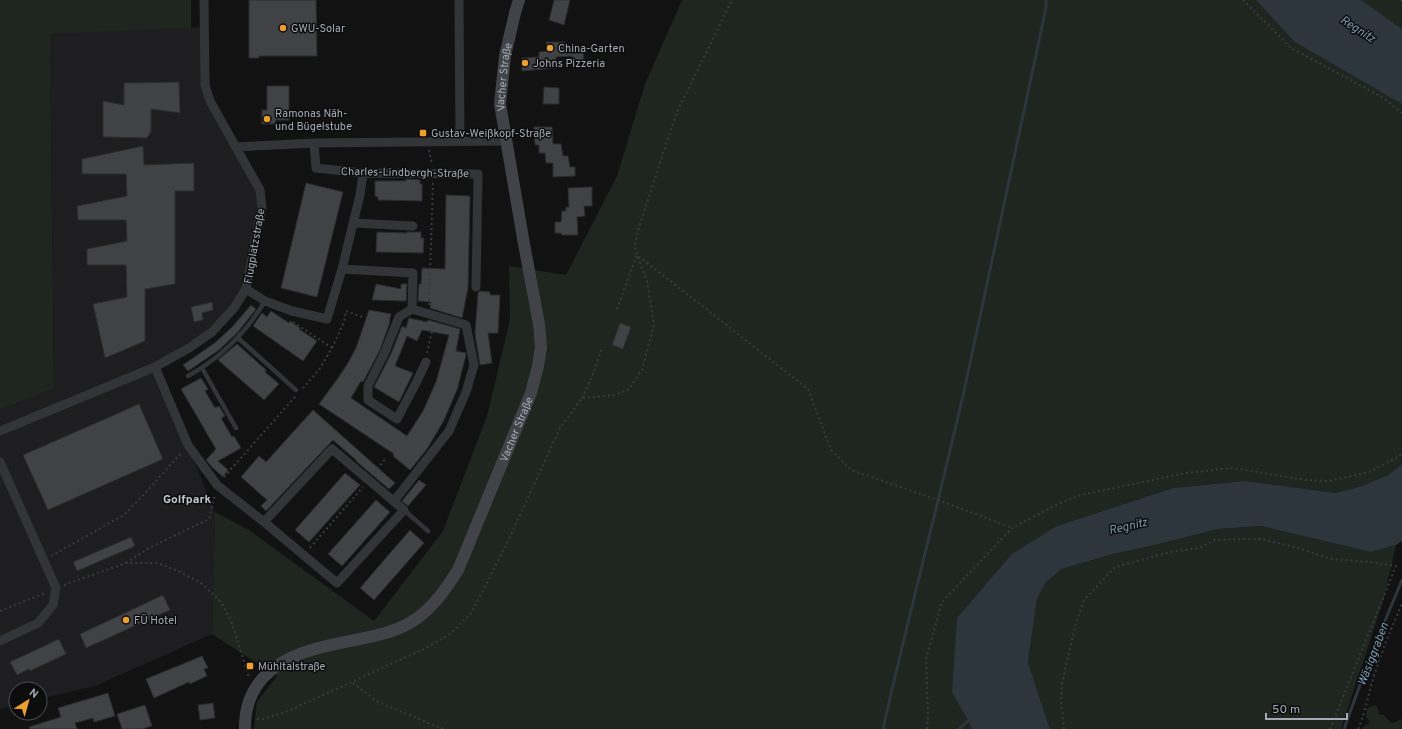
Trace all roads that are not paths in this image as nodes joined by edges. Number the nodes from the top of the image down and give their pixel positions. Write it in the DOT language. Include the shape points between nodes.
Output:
graph roads {
  1 [pos="204,0"];
  2 [pos="459,0"];
  3 [pos="519,0"];
  4 [pos="460,141"];
  5 [pos="506,141"];
  6 [pos="314,143"];
  7 [pos="236,148"];
  8 [pos="363,173"];
  9 [pos="353,223"];
  10 [pos="413,226"];
  11 [pos="342,269"];
  12 [pos="476,287"];
  13 [pos="246,289"];
  14 [pos="265,301"];
  15 [pos="412,309"];
  16 [pos="238,338"];
  17 [pos="426,362"];
  18 [pos="155,367"];
  19 [pos="202,368"];
  20 [pos="188,376"];
  21 [pos="297,392"];
  22 [pos="236,428"];
  23 [pos="0,431"];
  24 [pos="0,462"];
  25 [pos="394,501"];
  26 [pos="404,510"];
  27 [pos="264,522"];
  28 [pos="428,531"];
  29 [pos="0,641"];
  30 [pos="243,728"];
  1 -- 7 [label="street, Flugplatzstraße" via="205,85 210,101"];
  2 -- 4 [label="street"];
  3 -- 5 [label="street, Vacher Straße" via="505,56 500,104"];
  4 -- 5 [label="street"];
  4 -- 6 [label="street"];
  5 -- 30 [label="street, Vacher Straße" via="540,324 541,347 531,393 458,570 443,594 425,613 406,625 388,632 315,649 282,663 263,677 253,690"];
  6 -- 7 [label="street"];
  6 -- 8 [label="street, Charles-Lindbergh-Straße" via="316,168"];
  7 -- 13 [label="street, Flugplatzstraße" via="260,190 262,207"];
  8 -- 9 [label="street"];
  8 -- 12 [label="street, Charles-Lindbergh-Straße" via="478,174"];
  9 -- 10 [label="street"];
  9 -- 11 [label="street"];
  11 -- 14 [label="street" via="327,319 292,311"];
  11 -- 15 [label="street" via="413,273"];
  13 -- 14 [label="street"];
  13 -- 18 [label="street, Flugplatzstraße" via="234,308 212,332 190,348"];
  14 -- 16 [label="lane"];
  15 -- 17 [label="street" via="399,317 368,386 368,400 397,418"];
  15 -- 25 [label="street" via="466,325 474,365 466,392 449,431"];
  16 -- 19 [label="lane"];
  16 -- 21 [label="lane"];
  18 -- 23 [label="street, Flugplatzstraße"];
  18 -- 27 [label="street" via="188,445 217,485"];
  19 -- 20 [label="lane"];
  19 -- 22 [label="lane"];
  24 -- 29 [label="street" via="56,588 53,605 38,623"];
  25 -- 26 [label="street"];
  25 -- 27 [label="street" via="332,449"];
  26 -- 27 [label="street" via="337,583"];
  26 -- 28 [label="lane"];
}
